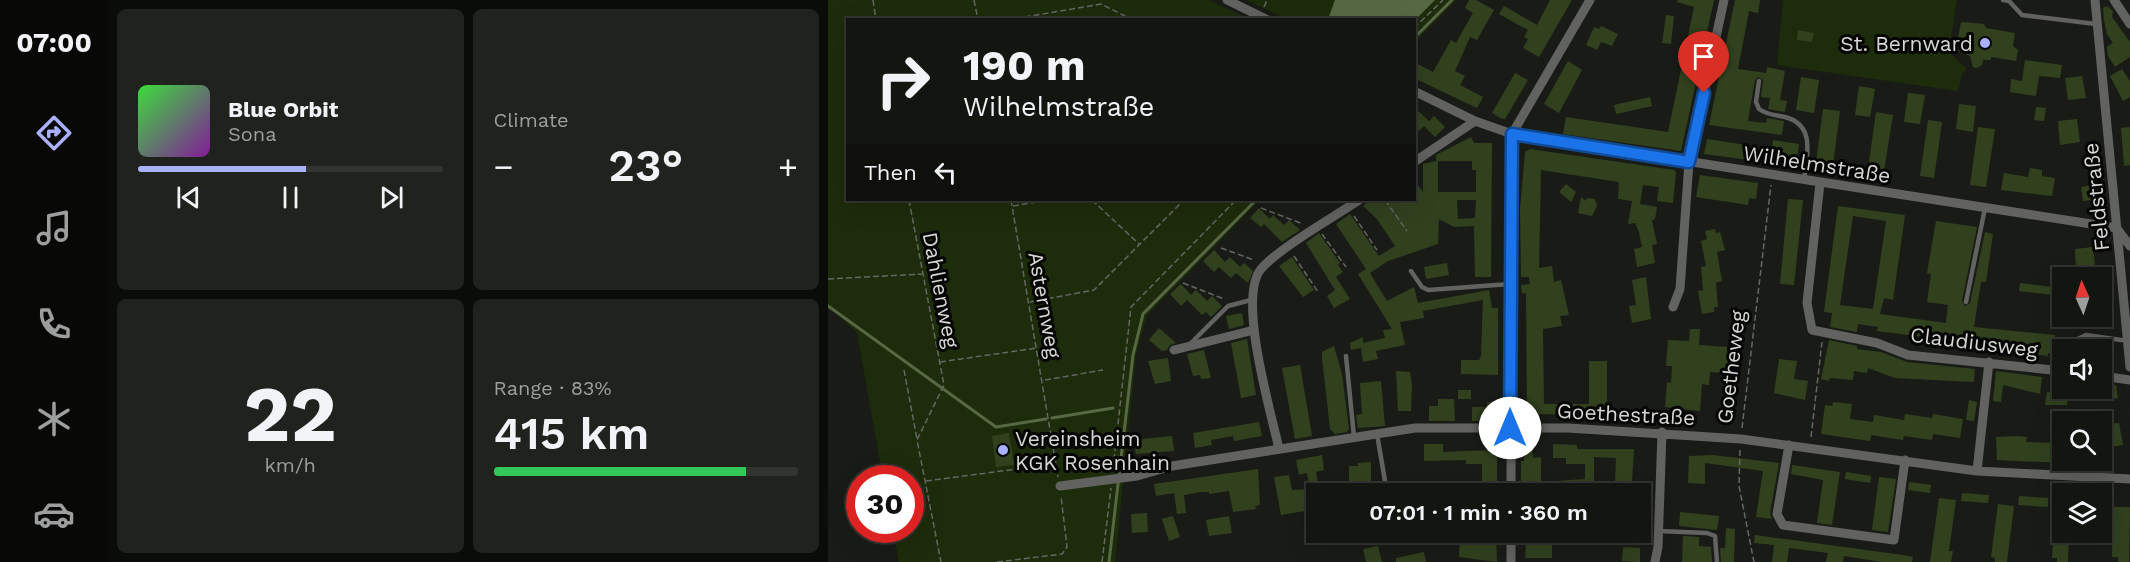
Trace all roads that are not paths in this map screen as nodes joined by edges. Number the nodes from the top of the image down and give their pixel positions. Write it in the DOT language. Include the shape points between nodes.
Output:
graph roads {
  1 [pos="1590,0"];
  2 [pos="1724,0"];
  3 [pos="2004,0"];
  4 [pos="2095,0"];
  5 [pos="2114,0"];
  6 [pos="1231,1"];
  7 [pos="1264,18"];
  8 [pos="2097,24"];
  9 [pos="2130,24"];
  10 [pos="1759,81"];
  11 [pos="1416,92"];
  12 [pos="1475,121"];
  13 [pos="1512,134"];
  14 [pos="1416,161"];
  15 [pos="1689,162"];
  16 [pos="1804,181"];
  17 [pos="1820,183"];
  18 [pos="1357,201"];
  19 [pos="1985,208"];
  20 [pos="2117,228"];
  21 [pos="2130,246"];
  22 [pos="1410,271"];
  23 [pos="1510,284"];
  24 [pos="1251,300"];
  25 [pos="1966,302"];
  26 [pos="1673,307"];
  27 [pos="1254,330"];
  28 [pos="2077,339"];
  29 [pos="2128,341"];
  30 [pos="1188,346"];
  31 [pos="1174,350"];
  32 [pos="1346,356"];
  33 [pos="1989,362"];
  34 [pos="2130,367"];
  35 [pos="2052,370"];
  36 [pos="2112,377"];
  37 [pos="2130,380"];
  38 [pos="1510,428"];
  39 [pos="1662,432"];
  40 [pos="1377,434"];
  41 [pos="1354,440"];
  42 [pos="1789,445"];
  43 [pos="1279,449"];
  44 [pos="1905,460"];
  45 [pos="1977,471"];
  46 [pos="2130,479"];
  47 [pos="1385,483"];
  48 [pos="1511,483"];
  49 [pos="1060,486"];
  50 [pos="1659,531"];
  51 [pos="1511,543"];
  52 [pos="1511,562"];
  53 [pos="1655,562"];
  54 [pos="1717,562"];
  1 -- 13 [label="street"];
  2 -- 15 [label="street"];
  3 -- 8 [label="lane" via="2022,15"];
  4 -- 8 [label="street, Feldstraße"];
  5 -- 9 [label="street"];
  6 -- 7 [label="street"];
  8 -- 20 [label="street, Feldstraße"];
  10 -- 16 [label="lane" via="1759,109 1789,118 1805,129 1808,137"];
  11 -- 12 [label="street, Wilhelmstraße"];
  12 -- 13 [label="street, Wilhelmstraße"];
  12 -- 14 [label="street"];
  13 -- 15 [label="street, Wilhelmstraße"];
  13 -- 23 [label="street"];
  15 -- 16 [label="street, Wilhelmstraße"];
  15 -- 26 [label="street" via="1680,290"];
  16 -- 17 [label="street, Wilhelmstraße"];
  17 -- 19 [label="street, Wilhelmstraße"];
  17 -- 33 [label="street, Claudiusweg" via="1807,303 1812,330 1877,343 1908,355"];
  18 -- 24 [label="street" via="1260,270"];
  19 -- 20 [label="street, Wilhelmstraße"];
  19 -- 25 [label="lane"];
  20 -- 21 [label="street"];
  20 -- 29 [label="street, Feldstraße"];
  22 -- 23 [label="lane" via="1428,290"];
  23 -- 38 [label="street"];
  24 -- 27 [label="street"];
  24 -- 30 [label="lane" via="1228,306"];
  27 -- 30 [label="street"];
  27 -- 43 [label="street"];
  28 -- 29 [label="lane" via="2086,335"];
  29 -- 34 [label="street, Feldstraße"];
  30 -- 31 [label="street"];
  32 -- 41 [label="lane"];
  33 -- 35 [label="street, Claudiusweg"];
  33 -- 45 [label="street"];
  36 -- 37 [label="street"];
  38 -- 39 [label="street, Goethestraße"];
  38 -- 40 [label="street, Goethestraße" via="1415,428"];
  38 -- 48 [label="street"];
  39 -- 42 [label="street, Goethestraße"];
  39 -- 50 [label="street"];
  40 -- 41 [label="street, Goethestraße"];
  40 -- 47 [label="lane"];
  41 -- 43 [label="street, Goethestraße"];
  42 -- 44 [label="street, Goethestraße"];
  42 -- 44 [label="street" via="1778,514 1783,525 1894,540"];
  43 -- 49 [label="street, Goethestraße"];
  44 -- 45 [label="street, Goethestraße"];
  45 -- 46 [label="street, Goethestraße"];
  50 -- 53 [label="street"];
  50 -- 54 [label="lane" via="1715,536"];
  51 -- 52 [label="street"];
}
